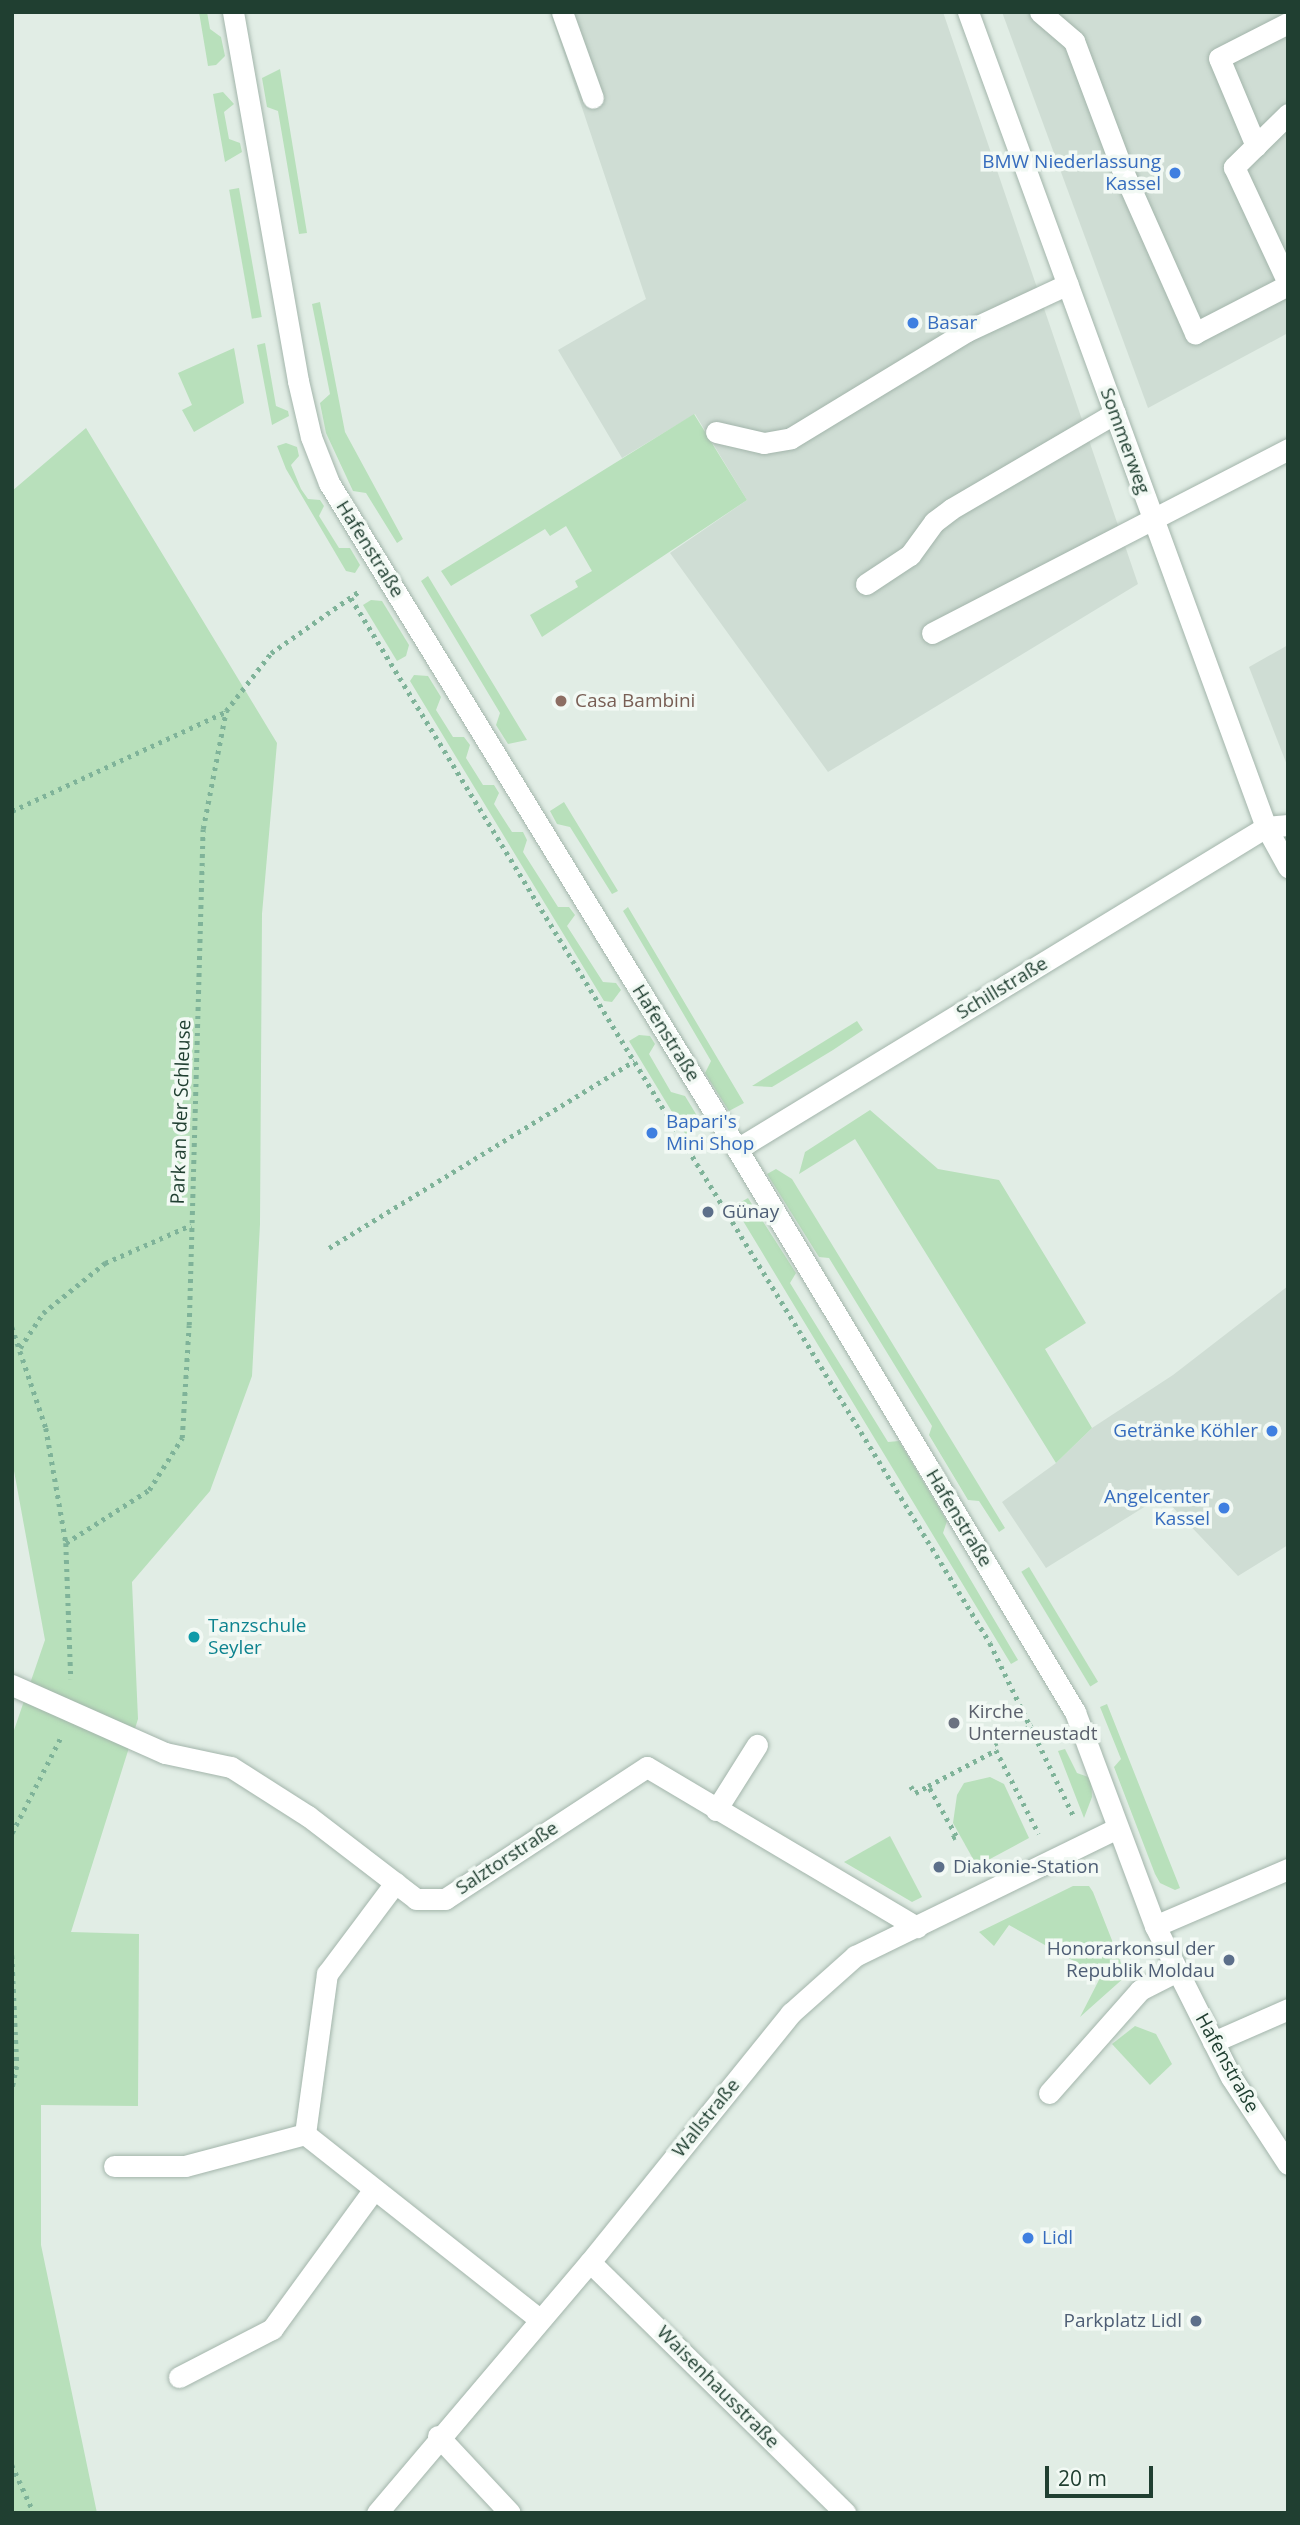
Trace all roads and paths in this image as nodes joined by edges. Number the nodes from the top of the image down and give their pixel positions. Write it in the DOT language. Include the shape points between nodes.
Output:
graph roads {
  1 [pos="233,12"];
  2 [pos="562,12"];
  3 [pos="968,12"];
  4 [pos="1040,12"];
  5 [pos="1285,32"];
  6 [pos="593,98"];
  7 [pos="1288,114"];
  8 [pos="1255,146"];
  9 [pos="1068,284"];
  10 [pos="1288,284"];
  11 [pos="1115,413"];
  12 [pos="716,432"];
  13 [pos="1288,449"];
  14 [pos="1154,519"];
  15 [pos="866,584"];
  16 [pos="932,633"];
  17 [pos="226,711"];
  18 [pos="12,811"];
  19 [pos="1288,825"];
  20 [pos="1266,827"];
  21 [pos="1288,867"];
  22 [pos="634,1061"];
  23 [pos="737,1149"];
  24 [pos="191,1225"];
  25 [pos="329,1248"];
  26 [pos="12,1327"];
  27 [pos="20,1348"];
  28 [pos="66,1543"];
  29 [pos="12,1685"];
  30 [pos="72,1715"];
  31 [pos="1033,1725"];
  32 [pos="757,1745"];
  33 [pos="994,1745"];
  34 [pos="911,1786"];
  35 [pos="928,1786"];
  36 [pos="716,1810"];
  37 [pos="1036,1828"];
  38 [pos="1118,1828"];
  39 [pos="12,1832"];
  40 [pos="952,1838"];
  41 [pos="1086,1843"];
  42 [pos="1288,1869"];
  43 [pos="395,1883"];
  44 [pos="1154,1926"];
  45 [pos="917,1927"];
  46 [pos="12,1955"];
  47 [pos="1177,1970"];
  48 [pos="1288,2009"];
  49 [pos="1213,2042"];
  50 [pos="12,2090"];
  51 [pos="1049,2093"];
  52 [pos="305,2134"];
  53 [pos="1288,2164"];
  54 [pos="114,2166"];
  55 [pos="374,2189"];
  56 [pos="590,2262"];
  57 [pos="539,2319"];
  58 [pos="178,2377"];
  59 [pos="438,2436"];
  60 [pos="12,2465"];
  61 [pos="34,2513"];
  62 [pos="377,2513"];
  63 [pos="510,2513"];
  64 [pos="845,2513"];
  1 -- 23 [label="street, Hafenstraße" via="298,381 311,437 329,483"];
  2 -- 6 [label="street"];
  3 -- 9 [label="street, Sommerweg"];
  4 -- 10 [label="street" via="1074,41 1122,169 1195,333"];
  5 -- 8 [label="street" via="1219,58"];
  7 -- 8 [label="street"];
  8 -- 10 [label="street" via="1234,167"];
  9 -- 11 [label="street, Sommerweg"];
  9 -- 12 [label="street" via="967,331 791,438 764,443"];
  11 -- 14 [label="street, Sommerweg"];
  11 -- 15 [label="street" via="951,509 934,522 910,555"];
  13 -- 14 [label="street"];
  14 -- 16 [label="street"];
  14 -- 20 [label="street, Sommerweg"];
  17 -- 18 [label="path"];
  17 -- 22 [label="path, Park an der Schleuse" via="271,653 351,598"];
  17 -- 24 [label="path, Park an der Schleuse" via="203,829"];
  19 -- 20 [label="street"];
  20 -- 21 [label="street, Sommerweg"];
  20 -- 23 [label="street, Schillstraße"];
  22 -- 25 [label="path"];
  22 -- 31 [label="path" via="990,1643"];
  23 -- 38 [label="street, Hafenstraße" via="1075,1712"];
  24 -- 27 [label="path, Park an der Schleuse" via="105,1263 43,1313"];
  24 -- 28 [label="path" via="182,1438 149,1490"];
  26 -- 27 [label="path"];
  27 -- 28 [label="path" via="46,1428"];
  28 -- 30 [label="path"];
  29 -- 30 [label="street, Salztorstraße"];
  30 -- 39 [label="path"];
  30 -- 43 [label="street, Salztorstraße" via="165,1753 231,1767 308,1816"];
  31 -- 33 [label="path"];
  31 -- 41 [label="path"];
  32 -- 36 [label="street"];
  33 -- 35 [label="path"];
  33 -- 37 [label="path"];
  34 -- 35 [label="path" via="915,1793"];
  35 -- 40 [label="path" via="956,1836"];
  36 -- 43 [label="street, Salztorstraße" via="647,1767 445,1899 416,1899"];
  36 -- 45 [label="street, Salztorstraße"];
  38 -- 41 [label="street, Wallstraße"];
  38 -- 44 [label="street, Hafenstraße"];
  41 -- 45 [label="street, Wallstraße"];
  42 -- 44 [label="street"];
  43 -- 52 [label="street" via="327,1973"];
  44 -- 47 [label="street, Hafenstraße"];
  45 -- 56 [label="street, Wallstraße" via="855,1956 791,2013"];
  46 -- 50 [label="path" via="17,2012"];
  47 -- 49 [label="street, Hafenstraße"];
  47 -- 51 [label="street" via="1140,1990"];
  48 -- 49 [label="street"];
  49 -- 53 [label="street, Hafenstraße"];
  52 -- 54 [label="street" via="185,2166"];
  52 -- 55 [label="street"];
  55 -- 57 [label="street"];
  55 -- 58 [label="street" via="272,2329"];
  56 -- 57 [label="street, Wallstraße"];
  56 -- 64 [label="street, Waisenhausstraße"];
  57 -- 59 [label="street, Wallstraße"];
  59 -- 62 [label="street, Wallstraße"];
  59 -- 63 [label="street"];
  60 -- 61 [label="path"];
}
